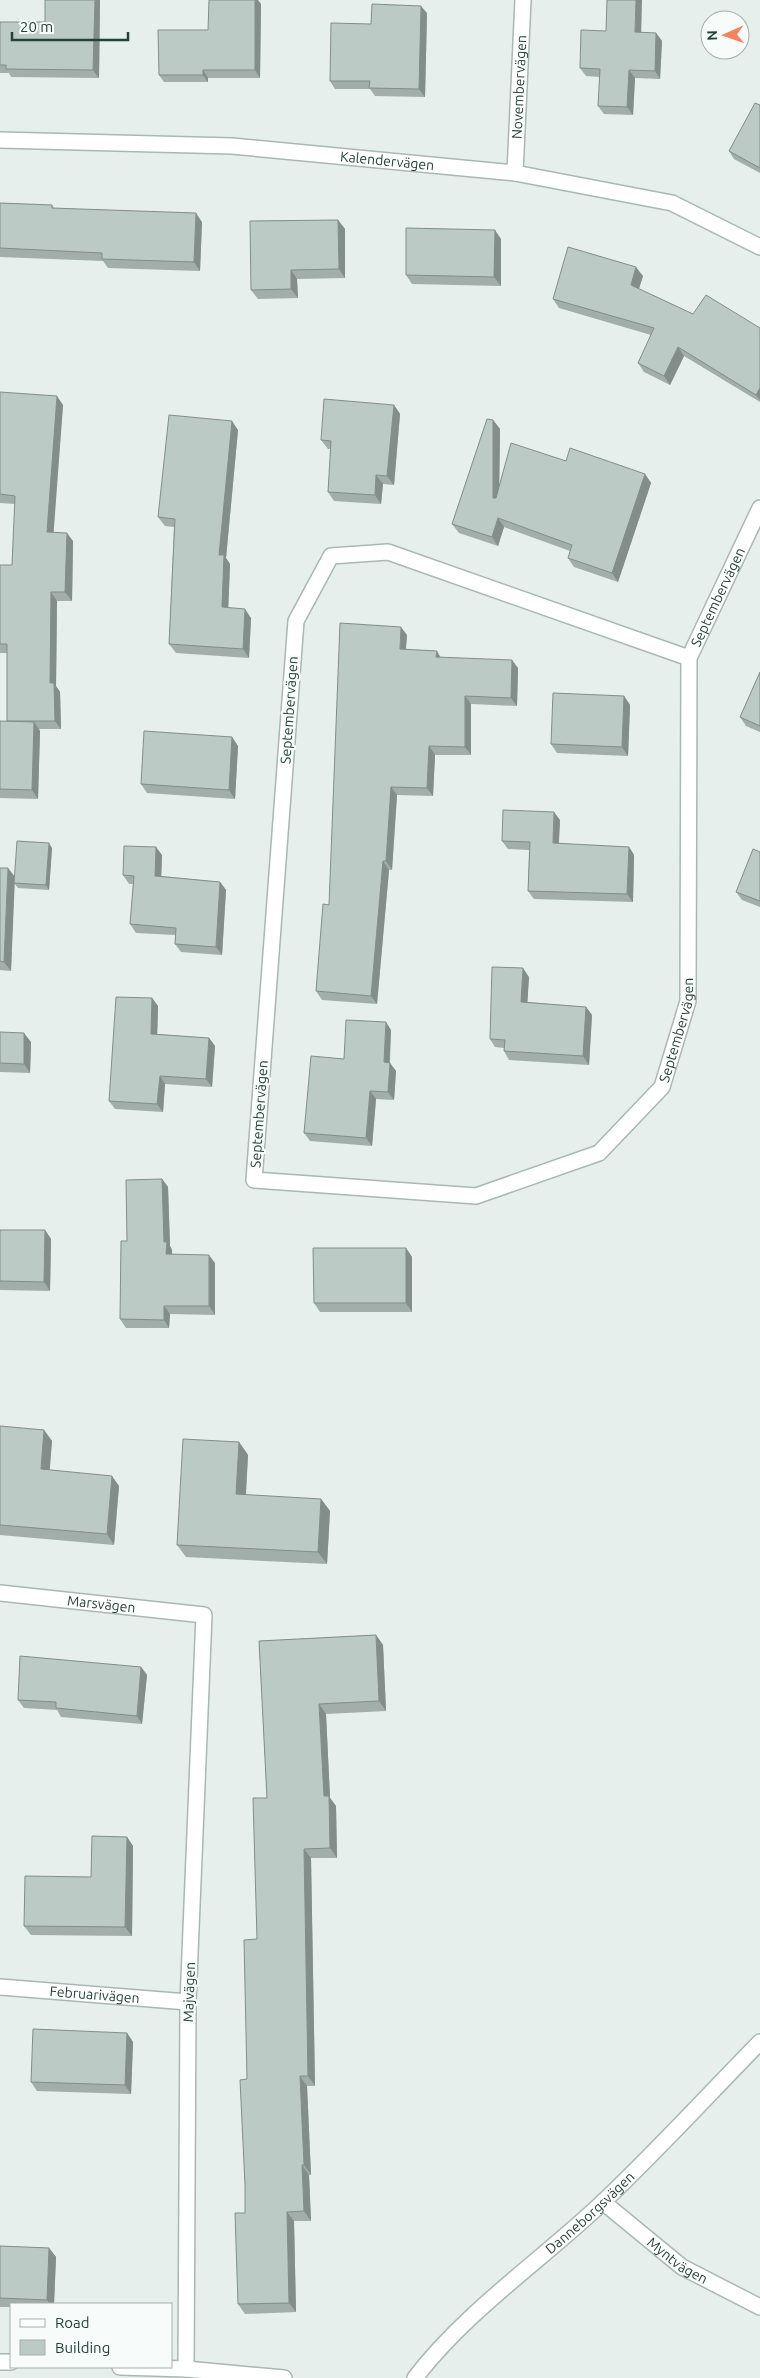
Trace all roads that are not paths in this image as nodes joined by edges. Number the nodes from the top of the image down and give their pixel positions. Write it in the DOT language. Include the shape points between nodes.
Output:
graph roads {
  1 [pos="522,0"];
  2 [pos="0,140"];
  3 [pos="515,173"];
  4 [pos="760,247"];
  5 [pos="760,508"];
  6 [pos="689,658"];
  7 [pos="0,1593"];
  8 [pos="204,1615"];
  9 [pos="0,1987"];
  10 [pos="188,2002"];
  11 [pos="760,2042"];
  12 [pos="603,2202"];
  13 [pos="760,2307"];
  14 [pos="153,2368"];
  15 [pos="186,2369"];
  16 [pos="284,2378"];
  17 [pos="415,2378"];
  1 -- 3 [label="street, Novembervägen"];
  2 -- 3 [label="street, Kalendervägen" via="232,146"];
  3 -- 4 [label="street, Kalendervägen" via="672,202"];
  5 -- 6 [label="street, Septembervägen"];
  6 -- 6 [label="street, Septembervägen" via="388,552 331,556 296,621 254,1180 476,1196 599,1153 662,1087 688,1001"];
  7 -- 8 [label="street, Marsvägen"];
  8 -- 10 [label="street, Majvägen"];
  9 -- 10 [label="street, Februarivägen"];
  10 -- 15 [label="street, Majvägen"];
  11 -- 12 [label="street, Danneborgsvägen"];
  12 -- 13 [label="street, Myntvägen" via="682,2267"];
  12 -- 17 [label="street, Danneborgsvägen" via="478,2312 428,2360"];
  14 -- 15 [label="street"];
  15 -- 16 [label="street"];
}
